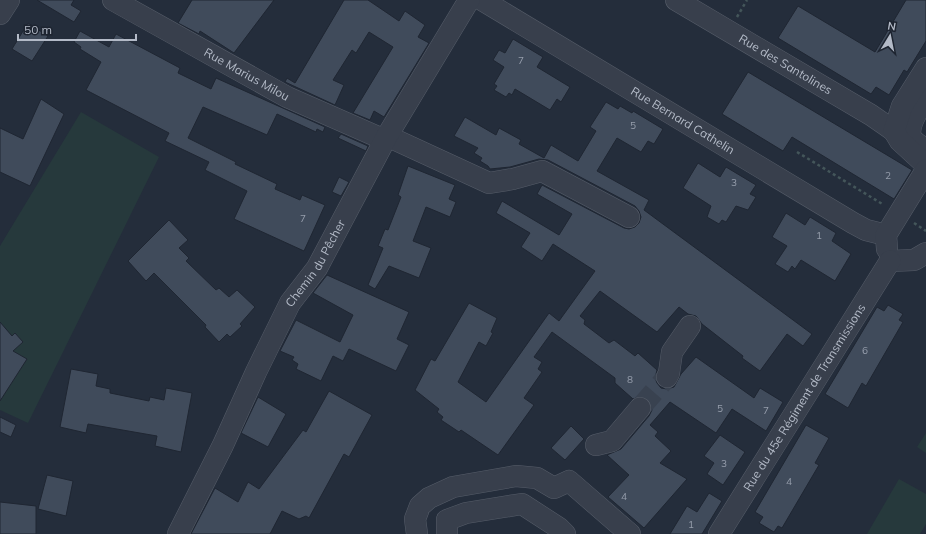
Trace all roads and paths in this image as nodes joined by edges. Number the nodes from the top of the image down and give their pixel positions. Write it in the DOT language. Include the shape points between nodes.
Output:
graph roads {
  1 [pos="9,0"];
  2 [pos="113,0"];
  3 [pos="469,0"];
  4 [pos="482,0"];
  5 [pos="676,0"];
  6 [pos="0,14"];
  7 [pos="926,68"];
  8 [pos="926,98"];
  9 [pos="894,131"];
  10 [pos="386,138"];
  11 [pos="926,149"];
  12 [pos="798,152"];
  13 [pos="926,170"];
  14 [pos="899,214"];
  15 [pos="629,217"];
  16 [pos="926,231"];
  17 [pos="886,235"];
  18 [pos="926,253"];
  19 [pos="890,261"];
  20 [pos="690,326"];
  21 [pos="667,376"];
  22 [pos="640,408"];
  23 [pos="596,445"];
  24 [pos="447,527"];
  25 [pos="414,532"];
  26 [pos="178,534"];
  27 [pos="565,534"];
  28 [pos="630,534"];
  29 [pos="719,534"];
  1 -- 6 [label="street"];
  2 -- 10 [label="street, Rue Marius Milou" via="287,97"];
  3 -- 10 [label="street, Chemin du Pêcher"];
  4 -- 17 [label="street, Rue Bernard Cathelin" via="853,223 866,230"];
  5 -- 9 [label="street, Rue des Santolines"];
  7 -- 9 [label="street" via="902,106"];
  8 -- 11 [label="street" via="914,118 911,136 916,143"];
  9 -- 13 [label="street, Rue des Santolines" via="900,141 925,164"];
  10 -- 15 [label="street, Rue Marius Milou" via="489,183 542,171"];
  10 -- 26 [label="street, Chemin du Pêcher" via="317,268 290,303"];
  12 -- 14 [label="path"];
  13 -- 14 [label="street"];
  14 -- 16 [label="path"];
  14 -- 17 [label="street"];
  17 -- 19 [label="street"];
  18 -- 19 [label="street" via="914,260"];
  19 -- 29 [label="street, Rue du 45e Régiment de Transmissions"];
  20 -- 21 [label="street" via="672,352"];
  22 -- 23 [label="street" via="612,440"];
  24 -- 25 [label="street"];
  24 -- 27 [label="street" via="466,513 522,504"];
  25 -- 28 [label="street" via="414,519 420,506 440,492 453,487 516,476 537,478 554,488 568,481"];
}
